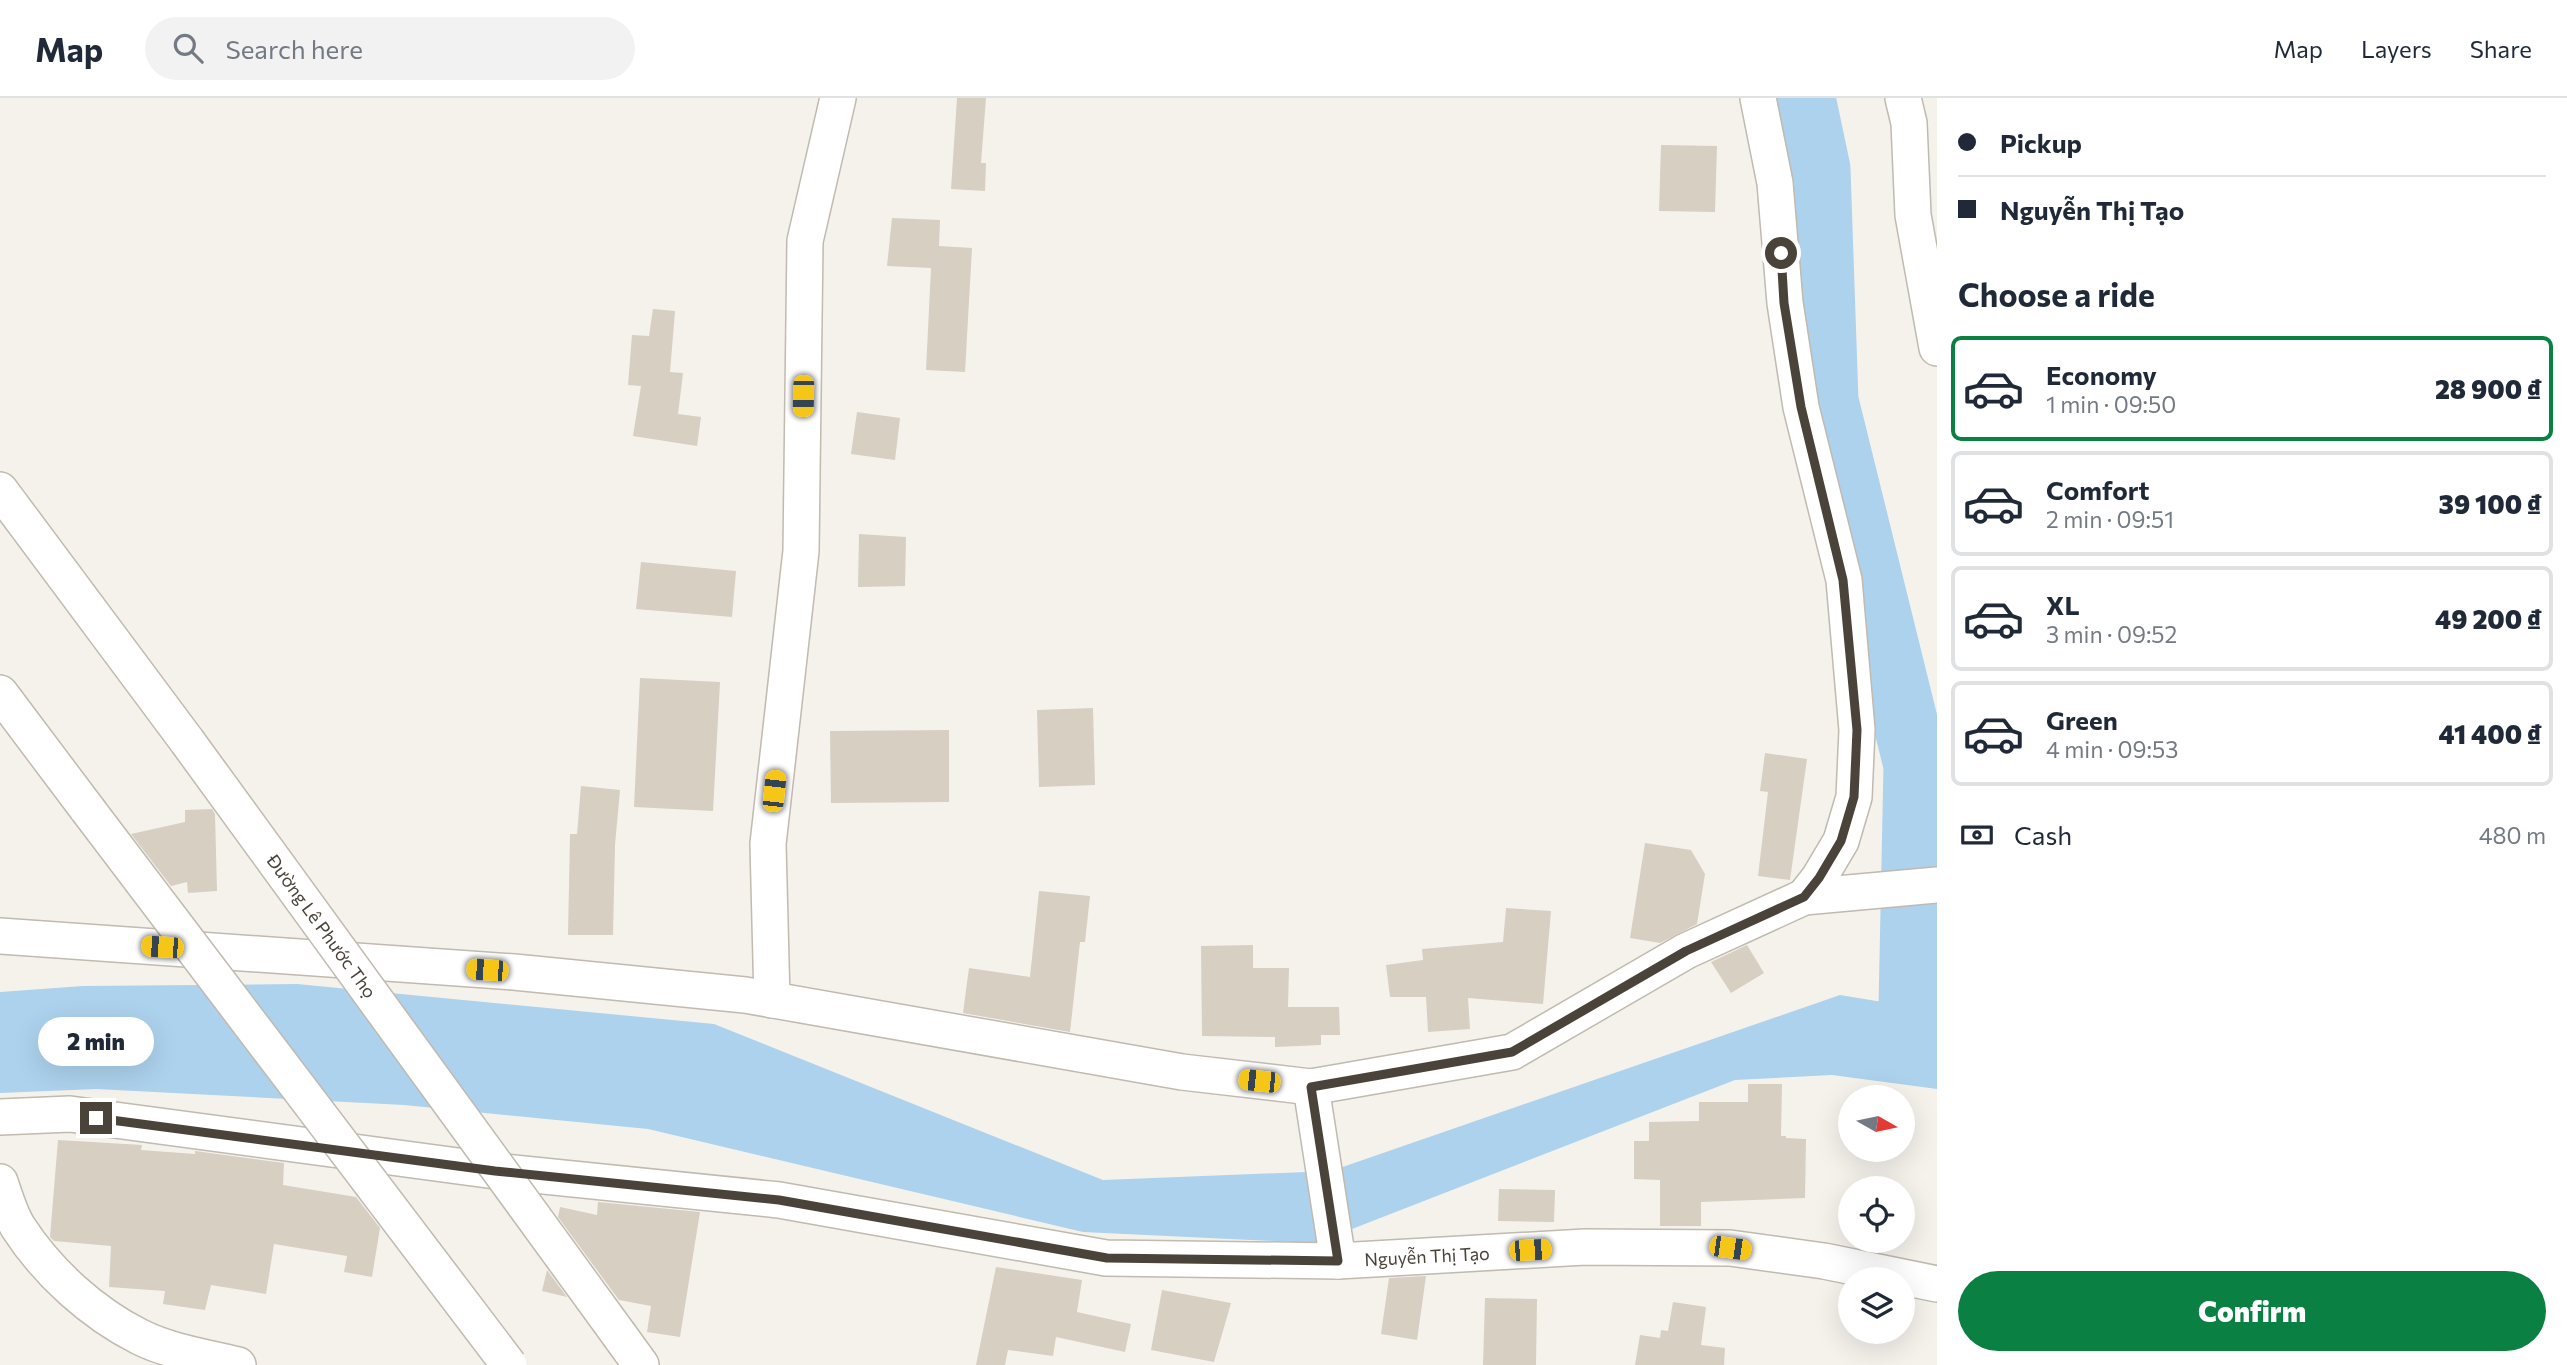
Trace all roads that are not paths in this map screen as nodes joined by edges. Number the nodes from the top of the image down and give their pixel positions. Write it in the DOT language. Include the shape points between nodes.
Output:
graph roads {
  1 [pos="838,98"];
  2 [pos="1758,98"];
  3 [pos="1906,111"];
  4 [pos="1937,348"];
  5 [pos="0,490"];
  6 [pos="0,694"];
  7 [pos="1937,885"];
  8 [pos="1819,896"];
  9 [pos="0,936"];
  10 [pos="772,1000"];
  11 [pos="1311,1087"];
  12 [pos="0,1117"];
  13 [pos="0,1182"];
  14 [pos="1337,1254"];
  15 [pos="1937,1284"];
  16 [pos="238,1365"];
  17 [pos="509,1365"];
  18 [pos="641,1365"];
  1 -- 10 [label="street" via="805,241 801,551 768,844"];
  2 -- 8 [label="street" via="1775,183 1784,303 1801,407 1843,580 1857,730 1854,797 1841,841 1819,878"];
  3 -- 4 [label="street" via="1913,215"];
  5 -- 18 [label="street, Đường Lê Phước Thọ, bridge"];
  6 -- 17 [label="street, bridge"];
  7 -- 8 [label="street"];
  8 -- 11 [label="street" via="1686,951 1512,1052"];
  9 -- 10 [label="street" via="500,971"];
  10 -- 11 [label="street" via="1182,1072"];
  11 -- 14 [label="street"];
  12 -- 14 [label="street, Nguyễn Thị Tạo" via="70,1114 495,1171 779,1200 1107,1258"];
  13 -- 16 [label="street" via="16,1225 40,1257 111,1320 141,1338"];
  14 -- 15 [label="street, Nguyễn Thị Tạo" via="1730,1248"];
}
